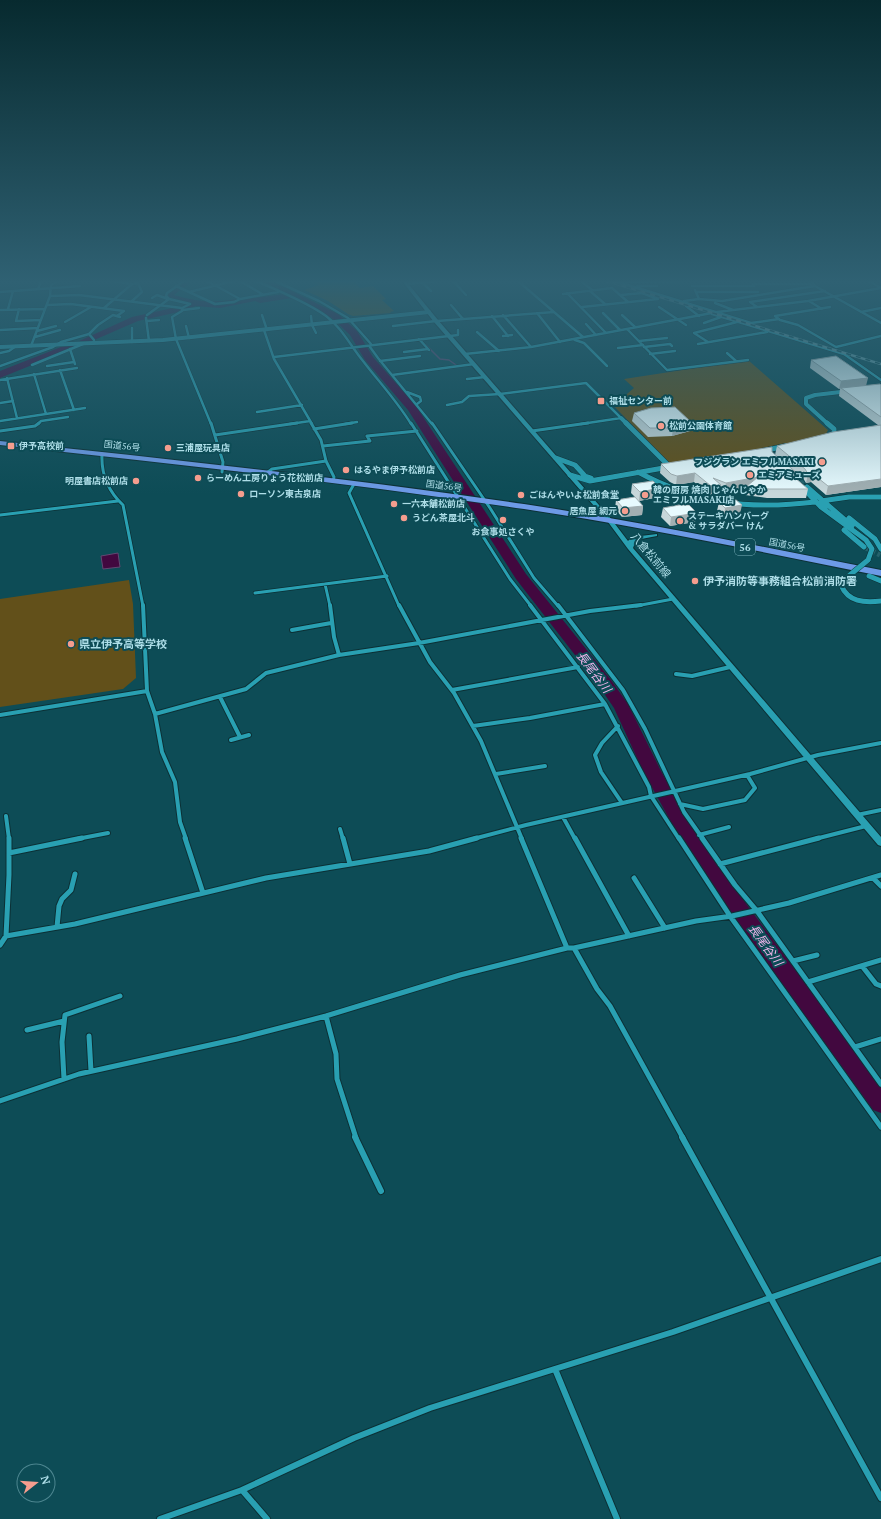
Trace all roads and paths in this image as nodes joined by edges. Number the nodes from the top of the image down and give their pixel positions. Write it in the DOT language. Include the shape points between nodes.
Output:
graph roads {
  1 [pos="40,352"];
  2 [pos="63,352"];
  3 [pos="71,352"];
  4 [pos="182,352"];
  5 [pos="272,352"];
  6 [pos="315,352"];
  7 [pos="358,352"];
  8 [pos="374,352"];
  9 [pos="489,352"];
  10 [pos="593,352"];
  11 [pos="668,352"];
  12 [pos="837,352"];
  13 [pos="727,353"];
  14 [pos="465,354"];
  15 [pos="650,354"];
  16 [pos="420,356"];
  17 [pos="274,357"];
  18 [pos="45,360"];
  19 [pos="748,360"];
  20 [pos="380,361"];
  21 [pos="736,361"];
  22 [pos="474,364"];
  23 [pos="32,365"];
  24 [pos="0,366"];
  25 [pos="607,366"];
  26 [pos="77,368"];
  27 [pos="60,370"];
  28 [pos="868,370"];
  29 [pos="34,374"];
  30 [pos="392,375"];
  31 [pos="881,376"];
  32 [pos="485,377"];
  33 [pos="8,378"];
  34 [pos="467,379"];
  35 [pos="0,380"];
  36 [pos="881,380"];
  37 [pos="858,390"];
  38 [pos="407,392"];
  39 [pos="500,394"];
  40 [pos="13,401"];
  41 [pos="0,403"];
  42 [pos="417,404"];
  43 [pos="302,405"];
  44 [pos="447,405"];
  45 [pos="85,408"];
  46 [pos="74,410"];
  47 [pos="257,412"];
  48 [pos="46,414"];
  49 [pos="68,417"];
  50 [pos="17,418"];
  51 [pos="621,418"];
  52 [pos="0,421"];
  53 [pos="310,421"];
  54 [pos="358,422"];
  55 [pos="314,429"];
  56 [pos="417,430"];
  57 [pos="0,431"];
  58 [pos="532,432"];
  59 [pos="214,435"];
  60 [pos="820,440"];
  61 [pos="0,443"];
  62 [pos="323,446"];
  63 [pos="789,446"];
  64 [pos="0,449"];
  65 [pos="763,451"];
  66 [pos="755,452"];
  67 [pos="102,456"];
  68 [pos="769,456"];
  69 [pos="556,458"];
  70 [pos="326,461"];
  71 [pos="677,466"];
  72 [pos="670,467"];
  73 [pos="223,470"];
  74 [pos="268,472"];
  75 [pos="638,472"];
  76 [pos="570,475"];
  77 [pos="602,478"];
  78 [pos="333,481"];
  79 [pos="352,486"];
  80 [pos="881,497"];
  81 [pos="822,500"];
  82 [pos="118,501"];
  83 [pos="461,501"];
  84 [pos="815,502"];
  85 [pos="486,505"];
  86 [pos="821,507"];
  87 [pos="830,507"];
  88 [pos="0,515"];
  89 [pos="612,524"];
  90 [pos="850,528"];
  91 [pos="655,535"];
  92 [pos="862,536"];
  93 [pos="864,547"];
  94 [pos="630,548"];
  95 [pos="881,553"];
  96 [pos="881,573"];
  97 [pos="387,576"];
  98 [pos="881,580"];
  99 [pos="325,584"];
  100 [pos="255,593"];
  101 [pos="673,599"];
  102 [pos="881,601"];
  103 [pos="565,616"];
  104 [pos="544,620"];
  105 [pos="331,624"];
  106 [pos="292,630"];
  107 [pos="419,643"];
  108 [pos="339,655"];
  109 [pos="578,667"];
  110 [pos="730,667"];
  111 [pos="676,674"];
  112 [pos="452,690"];
  113 [pos="147,692"];
  114 [pos="220,697"];
  115 [pos="606,704"];
  116 [pos="0,714"];
  117 [pos="155,714"];
  118 [pos="473,726"];
  119 [pos="618,726"];
  120 [pos="249,735"];
  121 [pos="240,737"];
  122 [pos="231,740"];
  123 [pos="881,743"];
  124 [pos="809,758"];
  125 [pos="545,766"];
  126 [pos="496,774"];
  127 [pos="747,775"];
  128 [pos="674,791"];
  129 [pos="653,796"];
  130 [pos="622,803"];
  131 [pos="680,804"];
  132 [pos="881,810"];
  133 [pos="857,814"];
  134 [pos="6,816"];
  135 [pos="563,817"];
  136 [pos="866,826"];
  137 [pos="729,827"];
  138 [pos="517,828"];
  139 [pos="340,829"];
  140 [pos="108,833"];
  141 [pos="699,835"];
  142 [pos="881,843"];
  143 [pos="9,853"];
  144 [pos="350,864"];
  145 [pos="720,864"];
  146 [pos="75,874"];
  147 [pos="881,875"];
  148 [pos="634,878"];
  149 [pos="873,878"];
  150 [pos="881,886"];
  151 [pos="204,893"];
  152 [pos="754,911"];
  153 [pos="731,916"];
  154 [pos="57,927"];
  155 [pos="666,928"];
  156 [pos="6,936"];
  157 [pos="629,936"];
  158 [pos="0,945"];
  159 [pos="567,948"];
  160 [pos="574,948"];
  161 [pos="817,955"];
  162 [pos="881,960"];
  163 [pos="793,961"];
  164 [pos="862,966"];
  165 [pos="808,982"];
  166 [pos="881,986"];
  167 [pos="120,996"];
  168 [pos="326,1016"];
  169 [pos="64,1021"];
  170 [pos="27,1030"];
  171 [pos="89,1036"];
  172 [pos="881,1038"];
  173 [pos="855,1047"];
  174 [pos="91,1071"];
  175 [pos="64,1079"];
  176 [pos="881,1084"];
  177 [pos="0,1101"];
  178 [pos="881,1127"];
  179 [pos="381,1191"];
  180 [pos="881,1260"];
  181 [pos="771,1297"];
  182 [pos="555,1369"];
  183 [pos="242,1490"];
  184 [pos="881,1498"];
  185 [pos="160,1519"];
  186 [pos="267,1519"];
  187 [pos="617,1519"];
  1 -- 24 [label="street"];
  2 -- 18 [label="street"];
  3 -- 18 [label="street" via="74,363 47,367"];
  4 -- 59 [label="street" via="207,411"];
  5 -- 17 [label="street"];
  6 -- 17 [label="street"];
  7 -- 56 [label="street"];
  8 -- 20 [label="street"];
  9 -- 14 [label="street"];
  10 -- 25 [label="street"];
  11 -- 15 [label="street"];
  12 -- 28 [label="street"];
  13 -- 21 [label="street"];
  14 -- 22 [label="main road, 八倉松前線"];
  15 -- 21 [label="street" via="667,370"];
  16 -- 20 [label="street"];
  17 -- 43 [label="street"];
  18 -- 23 [label="street"];
  19 -- 21 [label="street"];
  20 -- 30 [label="street"];
  22 -- 30 [label="street"];
  22 -- 32 [label="main road, 八倉松前線"];
  26 -- 27 [label="street"];
  27 -- 29 [label="street"];
  27 -- 46 [label="street"];
  28 -- 31 [label="street"];
  28 -- 36 [label="street"];
  29 -- 33 [label="street"];
  29 -- 48 [label="street"];
  30 -- 38 [label="street"];
  32 -- 34 [label="street"];
  32 -- 39 [label="main road, 八倉松前線"];
  33 -- 35 [label="street"];
  33 -- 40 [label="street"];
  37 -- 60 [label="street" via="806,398 806,404 834,429 833,436"];
  38 -- 42 [label="street"];
  38 -- 42 [label="street" via="420,397 421,401"];
  39 -- 44 [label="street" via="469,396 462,402"];
  39 -- 51 [label="street" via="586,383"];
  39 -- 58 [label="main road, 八倉松前線"];
  40 -- 41 [label="street"];
  40 -- 50 [label="street"];
  42 -- 85 [label="street"];
  43 -- 47 [label="street"];
  43 -- 53 [label="street"];
  45 -- 46 [label="street"];
  46 -- 48 [label="street"];
  48 -- 50 [label="street"];
  49 -- 57 [label="street" via="41,421 35,426"];
  50 -- 52 [label="street"];
  51 -- 58 [label="street"];
  51 -- 72 [label="street"];
  53 -- 55 [label="street"];
  53 -- 59 [label="street"];
  54 -- 55 [label="street"];
  55 -- 62 [label="street"];
  56 -- 62 [label="street" via="367,436 370,441"];
  56 -- 83 [label="street"];
  58 -- 69 [label="main road, 八倉松前線"];
  59 -- 73 [label="street"];
  61 -- 67 [label="highway, 国道56号 / 56"];
  62 -- 70 [label="street"];
  63 -- 65 [label="street"];
  64 -- 67 [label="highway, 国道56号 / 56"];
  65 -- 66 [label="street"];
  65 -- 68 [label="street"];
  67 -- 73 [label="highway, 国道56号 / 56"];
  67 -- 82 [label="street" via="105,477 113,497"];
  69 -- 76 [label="main road, 八倉松前線"];
  69 -- 77 [label="street" via="576,465 589,478"];
  70 -- 74 [label="street" via="272,469"];
  70 -- 78 [label="street" via="334,477"];
  71 -- 72 [label="street"];
  72 -- 75 [label="street"];
  73 -- 74 [label="highway, 国道56号 / 56"];
  73 -- 79 [label="highway, 国道56号 / 56"];
  74 -- 78 [label="highway, 国道56号 / 56"];
  75 -- 77 [label="street"];
  75 -- 84 [label="street" via="680,493 720,503 776,507"];
  76 -- 77 [label="street" via="586,481"];
  76 -- 89 [label="main road, 八倉松前線"];
  78 -- 79 [label="highway, 国道56号 / 56"];
  79 -- 83 [label="highway, 国道56号 / 56"];
  79 -- 97 [label="street" via="349,493"];
  80 -- 81 [label="street"];
  81 -- 84 [label="street" via="801,484"];
  81 -- 87 [label="street"];
  81 -- 90 [label="street" via="822,503"];
  82 -- 88 [label="street"];
  82 -- 113 [label="street" via="123,505 144,602"];
  83 -- 85 [label="highway, 国道56号 / 56"];
  83 -- 104 [label="street" via="510,579"];
  84 -- 86 [label="street"];
  85 -- 89 [label="highway, 国道56号 / 56"];
  85 -- 103 [label="street" via="534,578"];
  86 -- 90 [label="street"];
  86 -- 93 [label="street"];
  87 -- 92 [label="street"];
  87 -- 95 [label="street" via="848,517 875,539"];
  89 -- 91 [label="highway, 国道56号 / 56"];
  89 -- 94 [label="main road, 八倉松前線"];
  89 -- 96 [label="highway, 国道56号 / 56"];
  90 -- 92 [label="street"];
  91 -- 94 [label="main road" via="634,538"];
  91 -- 98 [label="highway, 国道56号 / 56"];
  92 -- 102 [label="street, bridge" via="872,549 868,560 841,585 847,595 867,603"];
  94 -- 101 [label="main road, 八倉松前線"];
  97 -- 99 [label="street"];
  97 -- 107 [label="street" via="399,606"];
  99 -- 100 [label="street"];
  99 -- 105 [label="street" via="329,596"];
  101 -- 103 [label="street"];
  101 -- 110 [label="main road, 八倉松前線"];
  103 -- 104 [label="street"];
  103 -- 128 [label="street" via="623,690"];
  104 -- 107 [label="street"];
  104 -- 109 [label="street"];
  105 -- 106 [label="street"];
  105 -- 108 [label="street"];
  107 -- 108 [label="street"];
  107 -- 112 [label="street"];
  108 -- 114 [label="street" via="266,673 246,689"];
  109 -- 112 [label="street"];
  109 -- 115 [label="street"];
  110 -- 111 [label="street" via="692,676"];
  110 -- 124 [label="main road, 八倉松前線"];
  112 -- 118 [label="street"];
  113 -- 116 [label="street"];
  113 -- 117 [label="street"];
  114 -- 117 [label="street"];
  114 -- 121 [label="street"];
  115 -- 118 [label="street"];
  115 -- 119 [label="street"];
  117 -- 151 [label="street" via="162,752 174,782 180,822"];
  118 -- 126 [label="street"];
  119 -- 129 [label="street"];
  119 -- 130 [label="street" via="595,755 601,771"];
  120 -- 121 [label="street"];
  121 -- 122 [label="street"];
  123 -- 124 [label="street"];
  124 -- 127 [label="street"];
  124 -- 133 [label="main road, 八倉松前線"];
  125 -- 126 [label="street"];
  126 -- 138 [label="street"];
  127 -- 128 [label="street"];
  127 -- 131 [label="street" via="755,788 745,800 702,808"];
  128 -- 129 [label="street"];
  128 -- 131 [label="street"];
  129 -- 130 [label="street"];
  129 -- 153 [label="street"];
  130 -- 135 [label="street"];
  131 -- 141 [label="street"];
  132 -- 133 [label="street"];
  133 -- 136 [label="main road, 八倉松前線"];
  134 -- 143 [label="street"];
  135 -- 138 [label="street"];
  135 -- 157 [label="street"];
  136 -- 142 [label="main road, 八倉松前線"];
  136 -- 145 [label="street"];
  137 -- 141 [label="street"];
  138 -- 144 [label="street" via="429,851"];
  138 -- 159 [label="street"];
  139 -- 144 [label="street"];
  140 -- 143 [label="street"];
  141 -- 145 [label="street"];
  143 -- 156 [label="street"];
  144 -- 151 [label="street" via="273,877"];
  145 -- 152 [label="street"];
  146 -- 154 [label="street" via="71,890 59,906"];
  147 -- 149 [label="street"];
  148 -- 155 [label="street"];
  149 -- 150 [label="street"];
  149 -- 152 [label="street"];
  151 -- 154 [label="street"];
  152 -- 153 [label="street"];
  152 -- 163 [label="street"];
  153 -- 155 [label="street"];
  153 -- 178 [label="street"];
  154 -- 156 [label="street"];
  155 -- 157 [label="street"];
  156 -- 158 [label="street"];
  157 -- 160 [label="street"];
  159 -- 160 [label="street"];
  159 -- 168 [label="street" via="460,974"];
  160 -- 181 [label="street" via="610,1006"];
  161 -- 163 [label="street"];
  162 -- 164 [label="street"];
  163 -- 165 [label="street"];
  164 -- 165 [label="street"];
  164 -- 166 [label="street" via="876,984"];
  165 -- 173 [label="street"];
  167 -- 169 [label="street" via="64,1016"];
  168 -- 174 [label="street"];
  168 -- 179 [label="street" via="336,1054 337,1079 352,1130"];
  169 -- 170 [label="street"];
  169 -- 175 [label="street"];
  171 -- 174 [label="street"];
  172 -- 173 [label="street"];
  173 -- 176 [label="street"];
  174 -- 175 [label="street"];
  175 -- 177 [label="street"];
  180 -- 181 [label="street"];
  181 -- 182 [label="street" via="673,1332"];
  181 -- 184 [label="street"];
  182 -- 183 [label="street" via="430,1408 354,1438"];
  182 -- 187 [label="street"];
  183 -- 185 [label="street"];
  183 -- 186 [label="street"];
}
